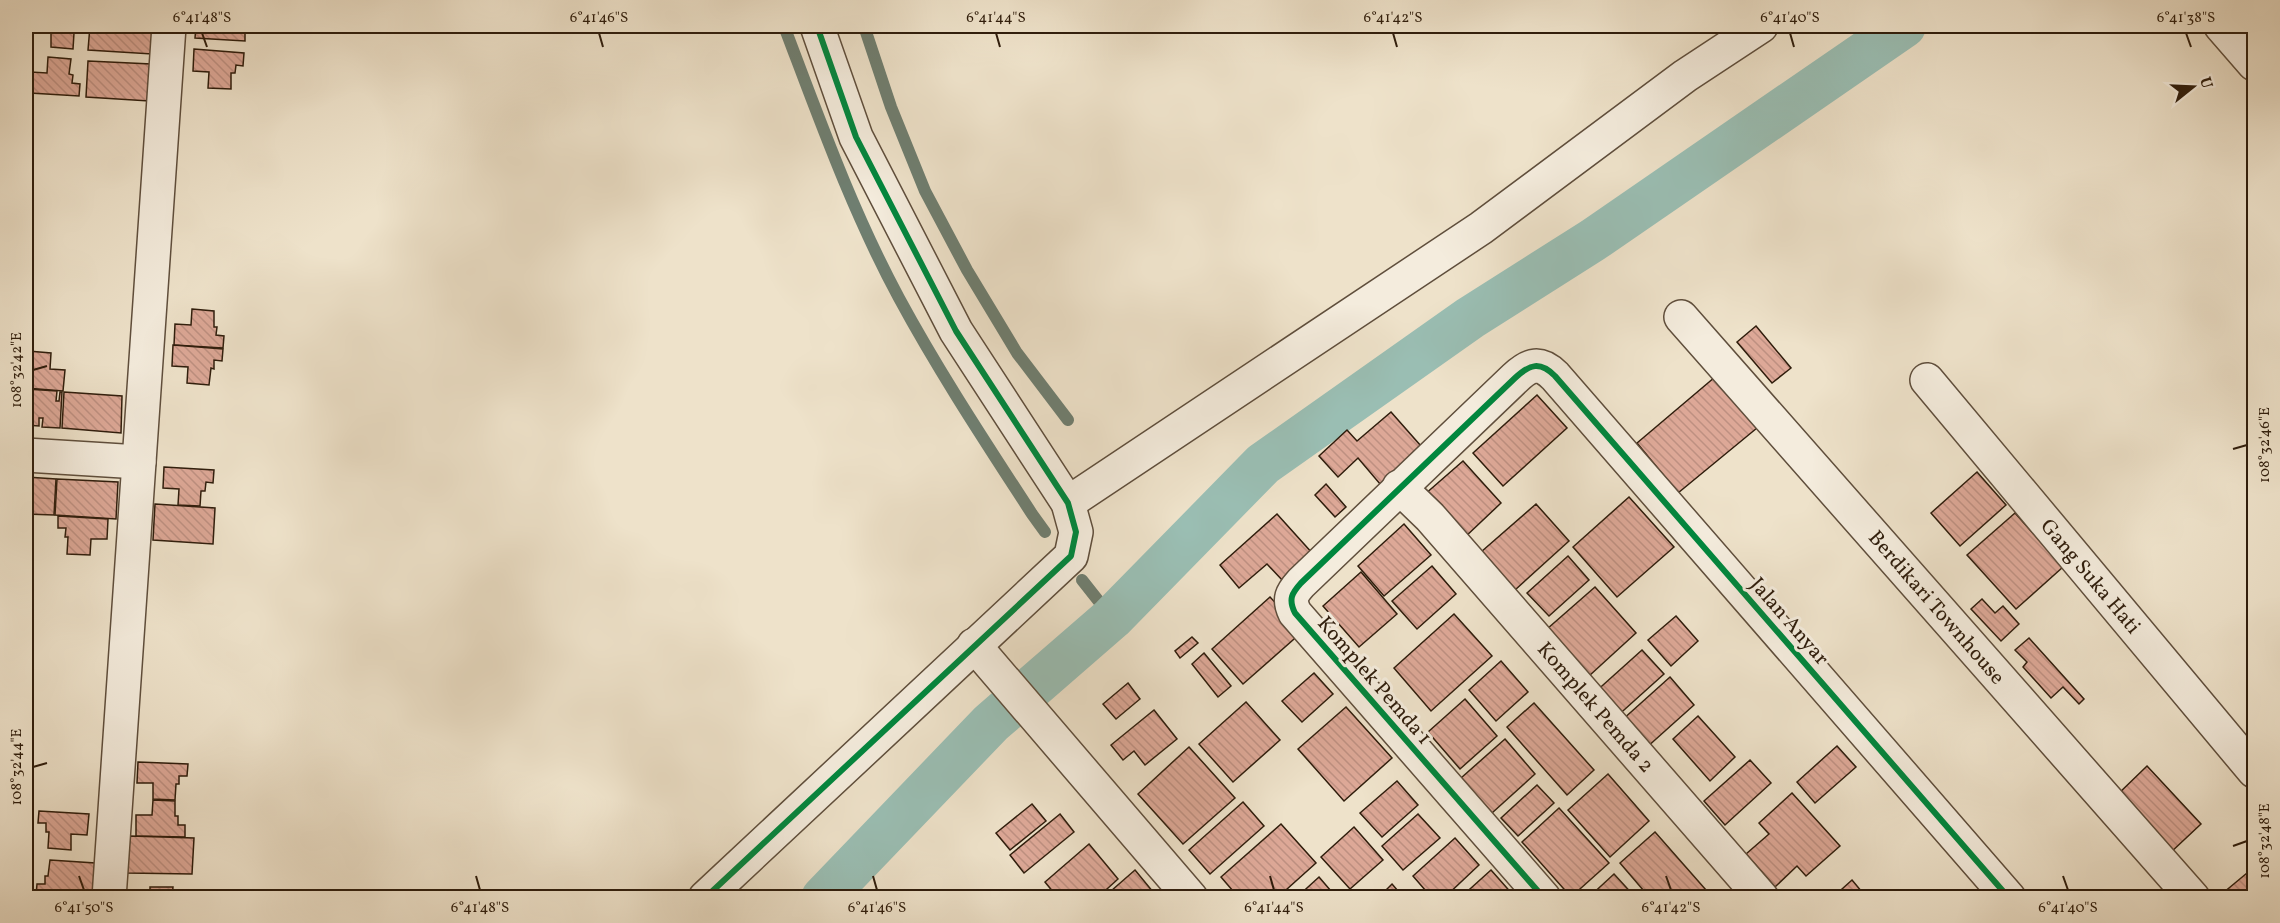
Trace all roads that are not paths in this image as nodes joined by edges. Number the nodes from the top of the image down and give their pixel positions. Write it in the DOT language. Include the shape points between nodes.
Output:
graph roads {
  1 [pos="169,26"];
  2 [pos="817,26"];
  3 [pos="1761,26"];
  4 [pos="2221,26"];
  5 [pos="2254,64"];
  6 [pos="1681,317"];
  7 [pos="1927,380"];
  8 [pos="26,454"];
  9 [pos="139,462"];
  10 [pos="1400,487"];
  11 [pos="1068,503"];
  12 [pos="974,645"];
  13 [pos="2254,771"];
  14 [pos="109,897"];
  15 [pos="705,897"];
  16 [pos="1191,897"];
  17 [pos="1544,897"];
  18 [pos="1762,897"];
  19 [pos="2009,897"];
  20 [pos="2193,897"];
  1 -- 9 [label="street"];
  2 -- 11 [label="street" via="856,136 956,331"];
  3 -- 11 [label="street" via="1685,76 1481,228"];
  4 -- 5 [label="street"];
  6 -- 20 [label="street, Berdikari Townhouse"];
  7 -- 13 [label="street, Gang Suka Hati"];
  8 -- 9 [label="street"];
  9 -- 14 [label="street"];
  10 -- 17 [label="street, Komplek Pemda 1" via="1301,583 1290,603 1294,613"];
  10 -- 18 [label="street, Komplek Pemda 2"];
  10 -- 19 [label="street, Jalan Anyar" via="1522,371 1535,365 1546,367"];
  11 -- 12 [label="street" via="1076,531 1071,556"];
  12 -- 15 [label="street"];
  12 -- 16 [label="street"];
}
